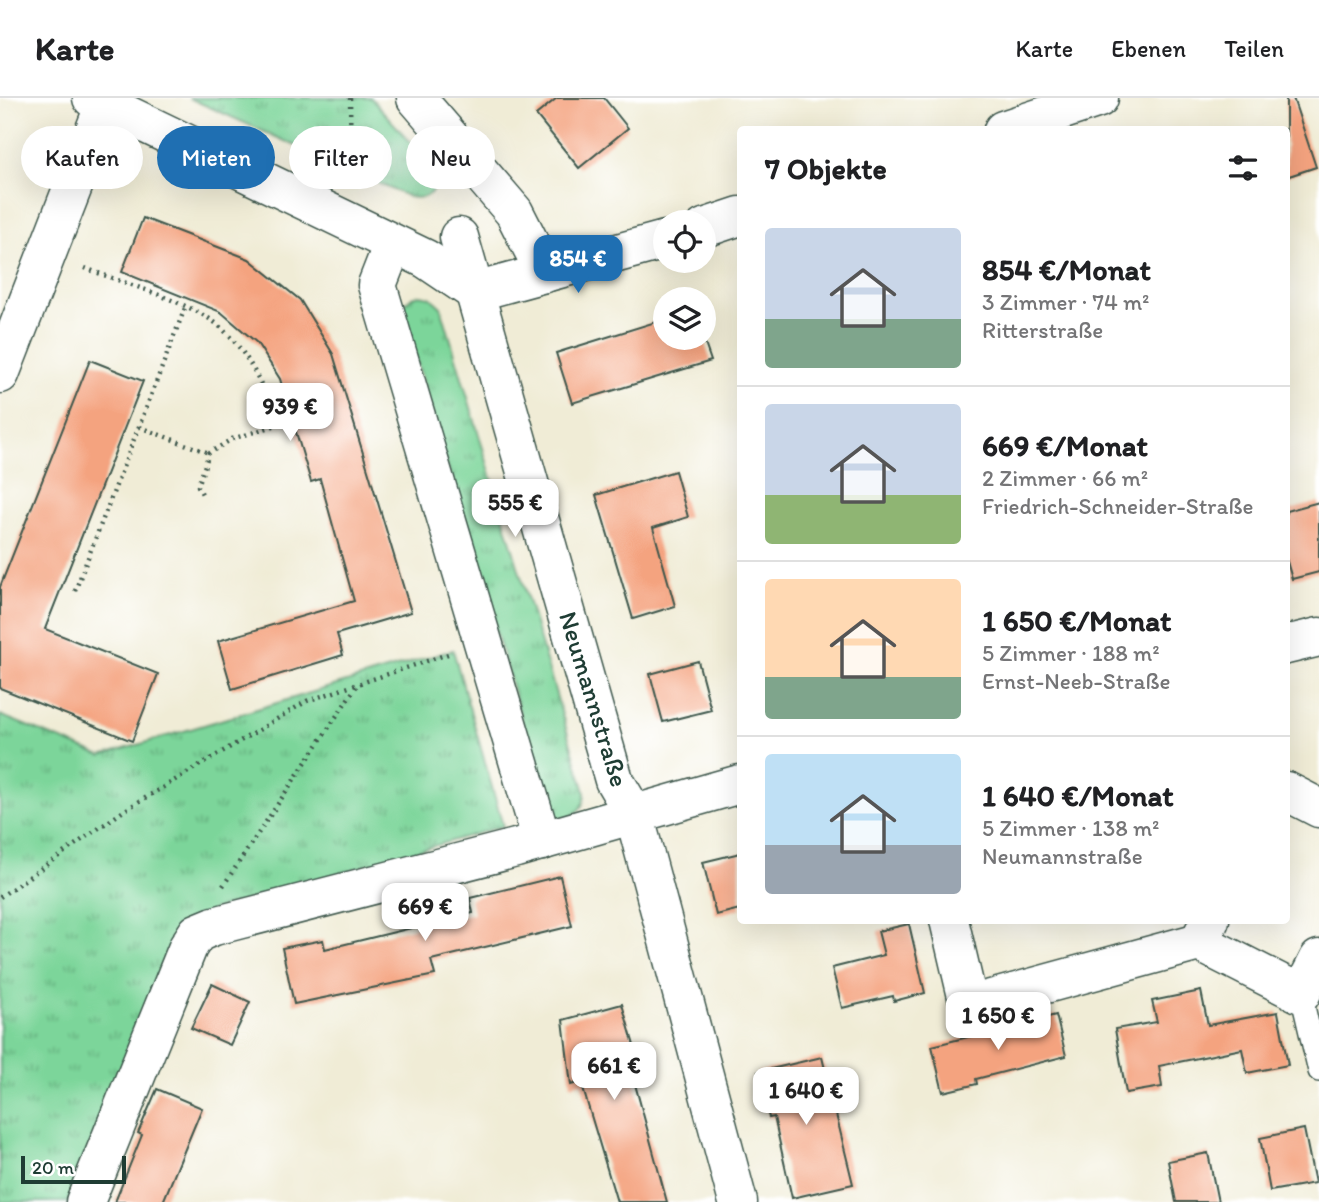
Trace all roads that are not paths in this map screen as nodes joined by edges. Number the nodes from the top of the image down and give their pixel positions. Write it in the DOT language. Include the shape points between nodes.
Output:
graph roads {
  1 [pos="416,98"];
  2 [pos="1099,98"];
  3 [pos="99,101"];
  4 [pos="1015,126"];
  5 [pos="737,217"];
  6 [pos="716,224"];
  7 [pos="459,237"];
  8 [pos="653,243"];
  9 [pos="393,244"];
  10 [pos="545,273"];
  11 [pos="475,292"];
  12 [pos="0,374"];
  13 [pos="1319,637"];
  14 [pos="1290,644"];
  15 [pos="737,785"];
  16 [pos="1290,793"];
  17 [pos="1319,808"];
  18 [pos="634,814"];
  19 [pos="542,841"];
  20 [pos="950,924"];
  21 [pos="1205,931"];
  22 [pos="1319,959"];
  23 [pos="1301,994"];
  24 [pos="1319,1071"];
  25 [pos="85,1202"];
  26 [pos="738,1202"];
  1 -- 10 [label="street" via="514,212"];
  2 -- 4 [label="street"];
  3 -- 9 [label="street"];
  3 -- 12 [label="street"];
  5 -- 6 [label="street"];
  7 -- 11 [label="street, Neumannstraße"];
  8 -- 10 [label="street"];
  9 -- 11 [label="street" via="426,259"];
  9 -- 19 [label="street" via="377,285"];
  10 -- 11 [label="street"];
  11 -- 18 [label="street, Neumannstraße" via="614,780"];
  13 -- 14 [label="street"];
  15 -- 18 [label="street"];
  16 -- 17 [label="street"];
  18 -- 19 [label="street"];
  18 -- 26 [label="street, Neumannstraße"];
  19 -- 25 [label="street" via="197,933"];
  20 -- 21 [label="street" via="969,1005"];
  21 -- 23 [label="street"];
  22 -- 23 [label="street"];
  23 -- 24 [label="lane"];
}
